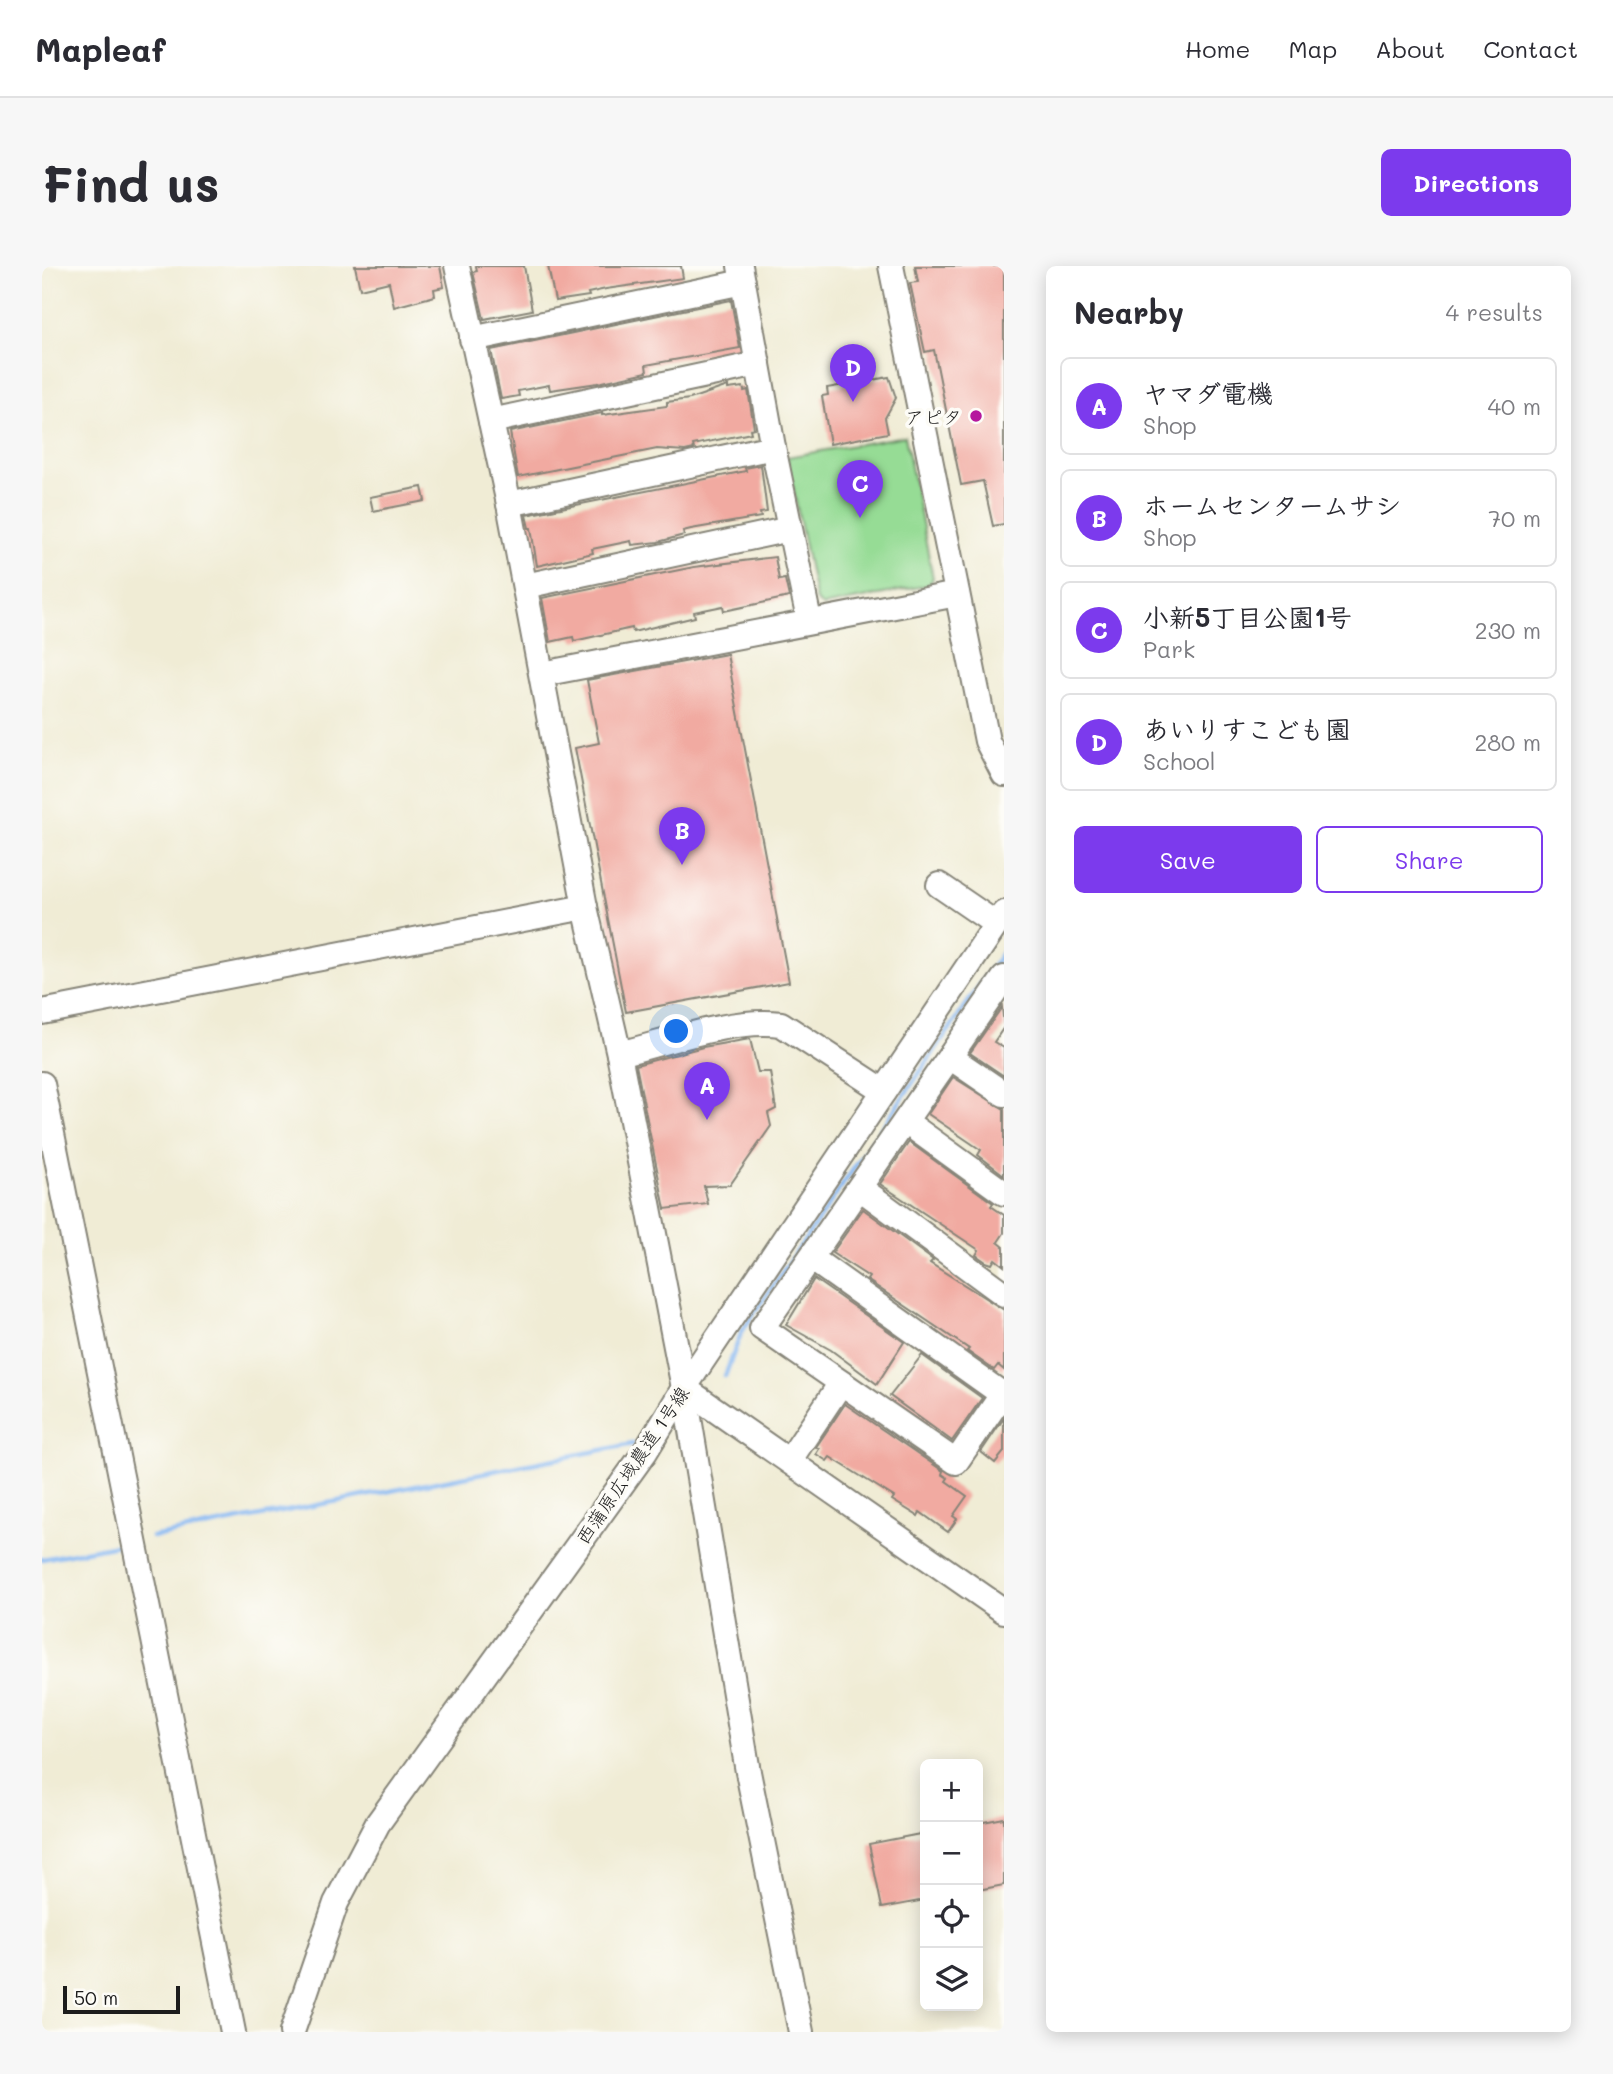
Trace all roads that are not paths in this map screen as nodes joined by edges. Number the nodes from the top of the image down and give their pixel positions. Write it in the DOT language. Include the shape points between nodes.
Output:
graph roads {
  1 [pos="457,266"];
  2 [pos="891,266"];
  3 [pos="741,274"];
  4 [pos="472,339"];
  5 [pos="758,364"];
  6 [pos="491,421"];
  7 [pos="773,447"];
  8 [pos="509,504"];
  9 [pos="790,530"];
  10 [pos="524,586"];
  11 [pos="957,594"];
  12 [pos="809,620"];
  13 [pos="542,674"];
  14 [pos="1004,774"];
  15 [pos="939,885"];
  16 [pos="585,906"];
  17 [pos="1000,919"];
  18 [pos="1002,984"];
  19 [pos="42,1012"];
  20 [pos="619,1054"];
  21 [pos="950,1057"];
  22 [pos="42,1084"];
  23 [pos="884,1091"];
  24 [pos="1004,1094"];
  25 [pos="906,1122"];
  26 [pos="860,1188"];
  27 [pos="1004,1193"];
  28 [pos="811,1258"];
  29 [pos="1004,1294"];
  30 [pos="841,1383"];
  31 [pos="684,1388"];
  32 [pos="1003,1393"];
  33 [pos="789,1461"];
  34 [pos="1004,1611"];
  35 [pos="233,2032"];
  36 [pos="292,2032"];
  37 [pos="801,2032"];
  1 -- 4 [label="street"];
  2 -- 11 [label="street"];
  3 -- 4 [label="street"];
  3 -- 5 [label="street"];
  4 -- 6 [label="street"];
  5 -- 6 [label="street"];
  5 -- 7 [label="street"];
  6 -- 8 [label="street"];
  7 -- 8 [label="street"];
  7 -- 9 [label="street"];
  8 -- 10 [label="street"];
  9 -- 10 [label="street"];
  9 -- 12 [label="street"];
  10 -- 13 [label="street"];
  11 -- 12 [label="street"];
  11 -- 14 [label="street" via="987,741"];
  12 -- 13 [label="street"];
  13 -- 16 [label="street"];
  15 -- 17 [label="street"];
  16 -- 19 [label="street"];
  16 -- 20 [label="street"];
  17 -- 23 [label="street, 西蒲原広域農道 1号線"];
  18 -- 21 [label="street"];
  20 -- 23 [label="street" via="741,1025 781,1024"];
  20 -- 31 [label="street"];
  21 -- 24 [label="street"];
  21 -- 25 [label="street"];
  22 -- 35 [label="street"];
  23 -- 31 [label="street, 西蒲原広域農道 1号線"];
  25 -- 26 [label="street"];
  25 -- 27 [label="street"];
  26 -- 28 [label="street"];
  26 -- 29 [label="street"];
  28 -- 30 [label="street" via="762,1328"];
  28 -- 32 [label="street"];
  30 -- 32 [label="street" via="956,1462"];
  30 -- 33 [label="street"];
  31 -- 33 [label="street"];
  31 -- 36 [label="street, 西蒲原広域農道 1号線" via="645,1452 378,1823 336,1903"];
  31 -- 37 [label="street" via="748,1772"];
  33 -- 34 [label="street"];
}
